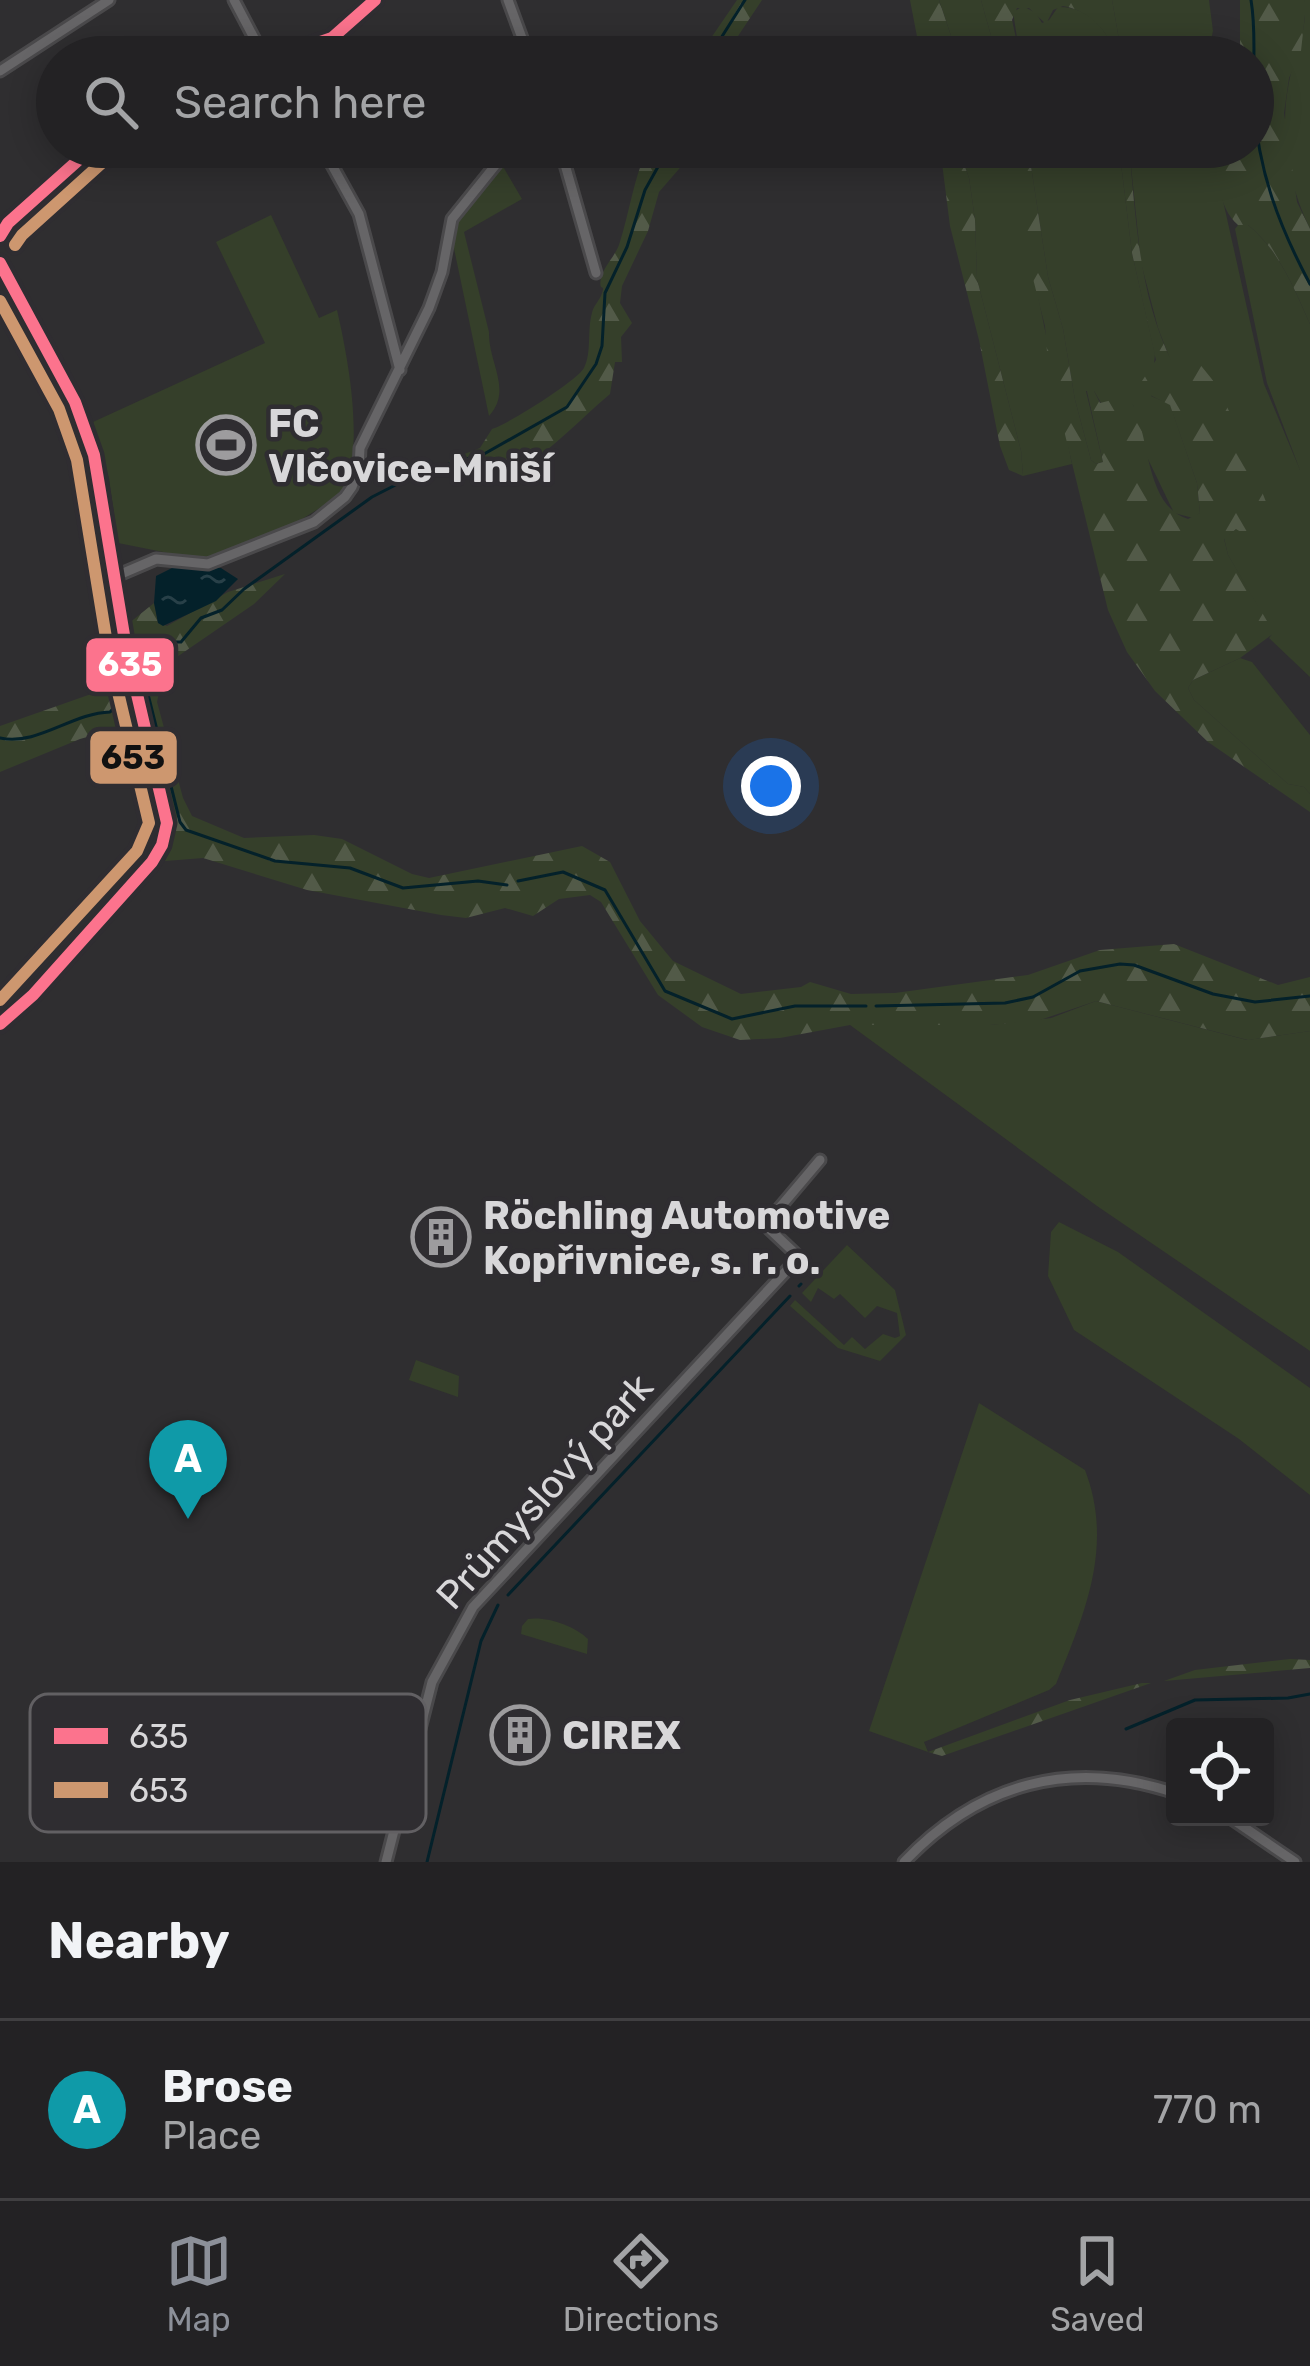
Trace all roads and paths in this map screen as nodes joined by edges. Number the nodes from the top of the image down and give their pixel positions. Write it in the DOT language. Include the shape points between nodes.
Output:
graph roads {
  1 [pos="109,0"];
  2 [pos="234,0"];
  3 [pos="375,0"];
  4 [pos="508,0"];
  5 [pos="54,36"];
  6 [pos="253,36"];
  7 [pos="334,36"];
  8 [pos="521,36"];
  9 [pos="36,48"];
  10 [pos="0,71"];
  11 [pos="70,168"];
  12 [pos="334,168"];
  13 [pos="493,168"];
  14 [pos="566,168"];
  15 [pos="0,236"];
  16 [pos="0,262"];
  17 [pos="596,273"];
  18 [pos="400,370"];
  19 [pos="114,577"];
  20 [pos="0,1024"];
  21 [pos="820,1160"];
  22 [pos="426,1705"];
  23 [pos="1166,1789"];
  24 [pos="1242,1826"];
  25 [pos="394,1832"];
  26 [pos="386,1862"];
  27 [pos="904,1862"];
  28 [pos="1294,1862"];
  1 -- 5 [label="street"];
  2 -- 6 [label="street"];
  3 -- 7 [label="main road"];
  4 -- 8 [label="street"];
  9 -- 10 [label="street"];
  11 -- 15 [label="main road"];
  12 -- 18 [label="street" via="359,214"];
  13 -- 18 [label="street" via="452,219 439,282"];
  14 -- 17 [label="street"];
  16 -- 19 [label="main road" via="86,430"];
  18 -- 19 [label="street" via="360,448 352,487 322,518 208,564 156,559"];
  19 -- 20 [label="main road" via="166,806 165,835 138,879"];
  21 -- 22 [label="street, Průmyslový park" via="765,1225 799,1257 497,1578 464,1622"];
  23 -- 27 [label="street" via="1090,1777 1031,1783 950,1819"];
  24 -- 28 [label="street"];
  25 -- 26 [label="street, Průmyslový park"];
}
